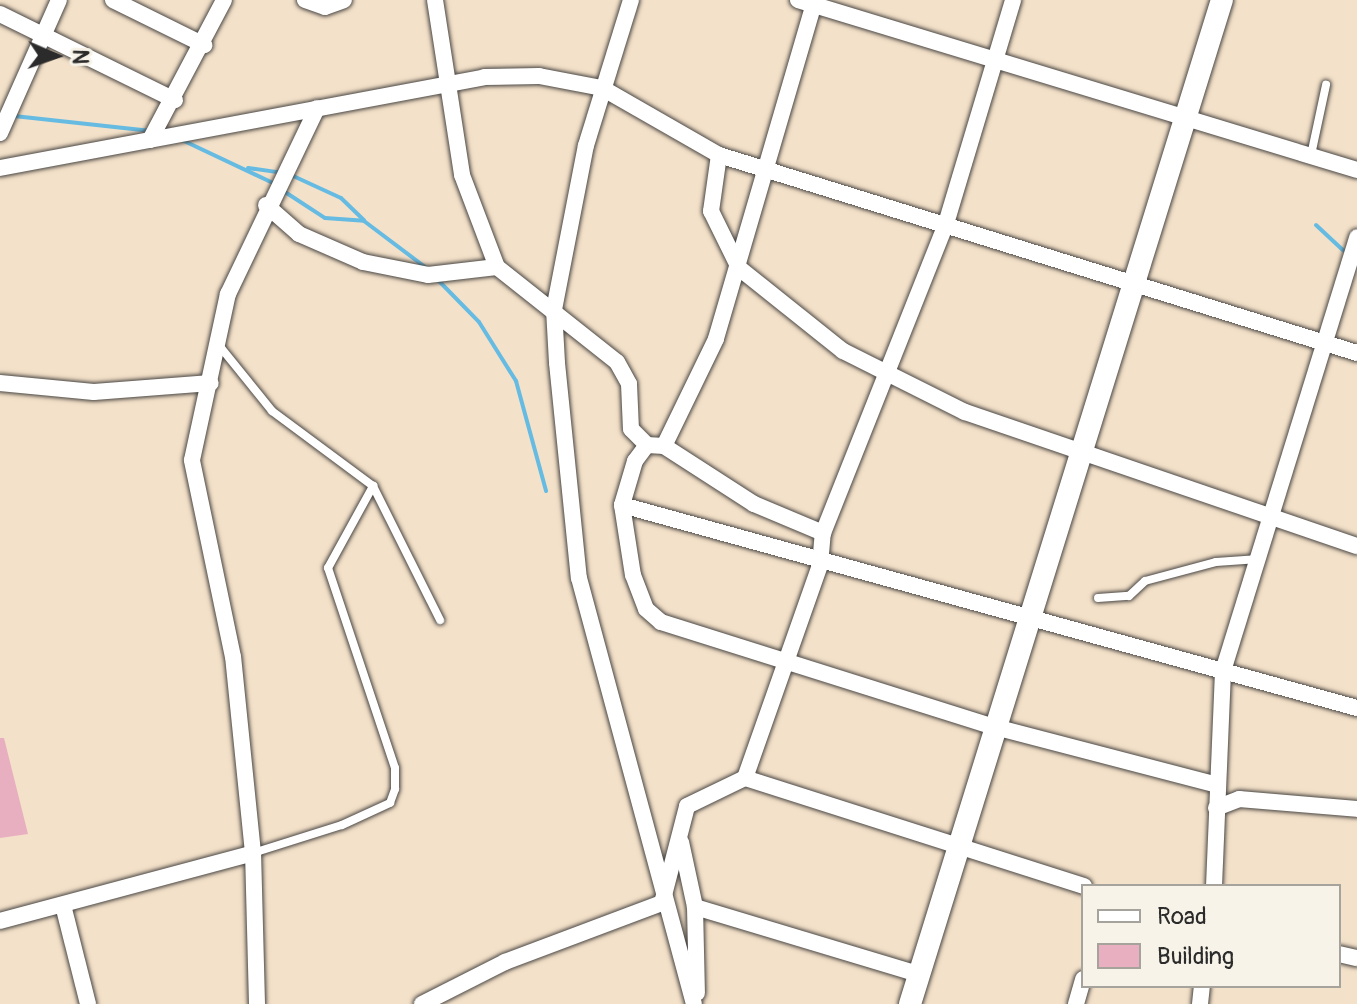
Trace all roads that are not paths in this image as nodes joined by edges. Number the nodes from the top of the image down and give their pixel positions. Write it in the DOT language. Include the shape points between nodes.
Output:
graph roads {
  1 [pos="59,0"];
  2 [pos="113,0"];
  3 [pos="224,0"];
  4 [pos="305,0"];
  5 [pos="344,0"];
  6 [pos="435,0"];
  7 [pos="631,0"];
  8 [pos="1013,0"];
  9 [pos="1222,0"];
  10 [pos="809,2"];
  11 [pos="0,14"];
  12 [pos="43,33"];
  13 [pos="204,45"];
  14 [pos="994,65"];
  15 [pos="444,85"];
  16 [pos="1326,85"];
  17 [pos="602,88"];
  18 [pos="175,100"];
  19 [pos="317,108"];
  20 [pos="1182,116"];
  21 [pos="0,133"];
  22 [pos="150,140"];
  23 [pos="719,155"];
  24 [pos="1311,155"];
  25 [pos="0,168"];
  26 [pos="763,170"];
  27 [pos="1357,170"];
  28 [pos="266,205"];
  29 [pos="945,227"];
  30 [pos="1357,237"];
  31 [pos="497,267"];
  32 [pos="739,268"];
  33 [pos="1132,288"];
  34 [pos="554,309"];
  35 [pos="1324,343"];
  36 [pos="218,344"];
  37 [pos="1357,353"];
  38 [pos="888,374"];
  39 [pos="0,383"];
  40 [pos="211,383"];
  41 [pos="647,445"];
  42 [pos="664,446"];
  43 [pos="1081,455"];
  44 [pos="373,486"];
  45 [pos="622,505"];
  46 [pos="1270,517"];
  47 [pos="823,533"];
  48 [pos="1357,546"];
  49 [pos="1259,559"];
  50 [pos="820,565"];
  51 [pos="1098,598"];
  52 [pos="440,620"];
  53 [pos="1028,622"];
  54 [pos="785,664"];
  55 [pos="1223,671"];
  56 [pos="1357,708"];
  57 [pos="995,727"];
  58 [pos="745,778"];
  59 [pos="1217,787"];
  60 [pos="1239,799"];
  61 [pos="1216,808"];
  62 [pos="1357,809"];
  63 [pos="680,841"];
  64 [pos="959,843"];
  65 [pos="253,853"];
  66 [pos="1214,884"];
  67 [pos="1081,885"];
  68 [pos="662,903"];
  69 [pos="695,907"];
  70 [pos="64,909"];
  71 [pos="0,921"];
  72 [pos="919,974"];
  73 [pos="88,1004"];
  74 [pos="257,1004"];
  75 [pos="422,1004"];
  76 [pos="695,1004"];
  77 [pos="910,1004"];
  1 -- 12 [label="street"];
  2 -- 13 [label="street"];
  3 -- 13 [label="street"];
  4 -- 5 [label="street" via="325,7"];
  6 -- 15 [label="street"];
  7 -- 17 [label="street"];
  8 -- 14 [label="street"];
  9 -- 20 [label="street"];
  10 -- 14 [label="street"];
  10 -- 26 [label="street"];
  11 -- 12 [label="street"];
  12 -- 18 [label="street"];
  12 -- 21 [label="street"];
  13 -- 18 [label="street"];
  14 -- 20 [label="street"];
  14 -- 29 [label="street"];
  15 -- 17 [label="street" via="539,76"];
  15 -- 19 [label="street"];
  15 -- 31 [label="street" via="462,175"];
  16 -- 24 [label="lane"];
  17 -- 23 [label="street"];
  17 -- 34 [label="street"];
  18 -- 22 [label="street"];
  19 -- 22 [label="street"];
  19 -- 28 [label="street"];
  20 -- 24 [label="street"];
  20 -- 33 [label="street"];
  22 -- 25 [label="street"];
  23 -- 26 [label="street"];
  23 -- 32 [label="street" via="711,211"];
  24 -- 27 [label="street"];
  26 -- 29 [label="street"];
  26 -- 32 [label="street"];
  28 -- 31 [label="street" via="299,234 363,262 428,275"];
  28 -- 36 [label="street" via="228,294"];
  29 -- 33 [label="street"];
  29 -- 38 [label="street"];
  30 -- 35 [label="street"];
  31 -- 34 [label="street"];
  32 -- 38 [label="street" via="799,322"];
  32 -- 42 [label="street" via="703,376"];
  33 -- 35 [label="street"];
  33 -- 43 [label="street"];
  34 -- 41 [label="street" via="625,372 631,429"];
  34 -- 68 [label="street" via="579,578"];
  35 -- 37 [label="street"];
  35 -- 46 [label="street"];
  36 -- 40 [label="street"];
  36 -- 44 [label="lane" via="272,411"];
  38 -- 43 [label="street"];
  38 -- 47 [label="street"];
  39 -- 40 [label="street" via="94,392"];
  40 -- 65 [label="street" via="192,460 194,499 233,657"];
  41 -- 42 [label="street"];
  41 -- 45 [label="street"];
  42 -- 47 [label="street" via="754,504"];
  43 -- 46 [label="street"];
  43 -- 53 [label="street"];
  44 -- 52 [label="lane"];
  44 -- 65 [label="lane" via="328,568 395,768 395,789 390,803 342,825"];
  45 -- 50 [label="street"];
  45 -- 54 [label="street" via="646,609 661,622"];
  46 -- 48 [label="street"];
  46 -- 49 [label="street"];
  47 -- 50 [label="street"];
  49 -- 51 [label="lane" via="1216,562 1145,581 1129,596"];
  49 -- 55 [label="street"];
  50 -- 53 [label="street"];
  50 -- 54 [label="street"];
  53 -- 55 [label="street"];
  53 -- 57 [label="street"];
  54 -- 57 [label="street"];
  54 -- 58 [label="street"];
  55 -- 56 [label="street"];
  55 -- 59 [label="street"];
  57 -- 59 [label="street"];
  57 -- 64 [label="street"];
  58 -- 63 [label="street" via="687,806"];
  58 -- 64 [label="street"];
  59 -- 60 [label="street"];
  59 -- 61 [label="street"];
  60 -- 61 [label="street"];
  60 -- 62 [label="street"];
  61 -- 66 [label="street"];
  63 -- 68 [label="street"];
  63 -- 69 [label="street"];
  64 -- 67 [label="street"];
  64 -- 72 [label="street"];
  65 -- 70 [label="street"];
  65 -- 74 [label="street"];
  68 -- 75 [label="street" via="505,962"];
  68 -- 76 [label="street"];
  69 -- 72 [label="street"];
  69 -- 76 [label="street"];
  70 -- 71 [label="street"];
  70 -- 73 [label="street"];
  72 -- 77 [label="street"];
}
